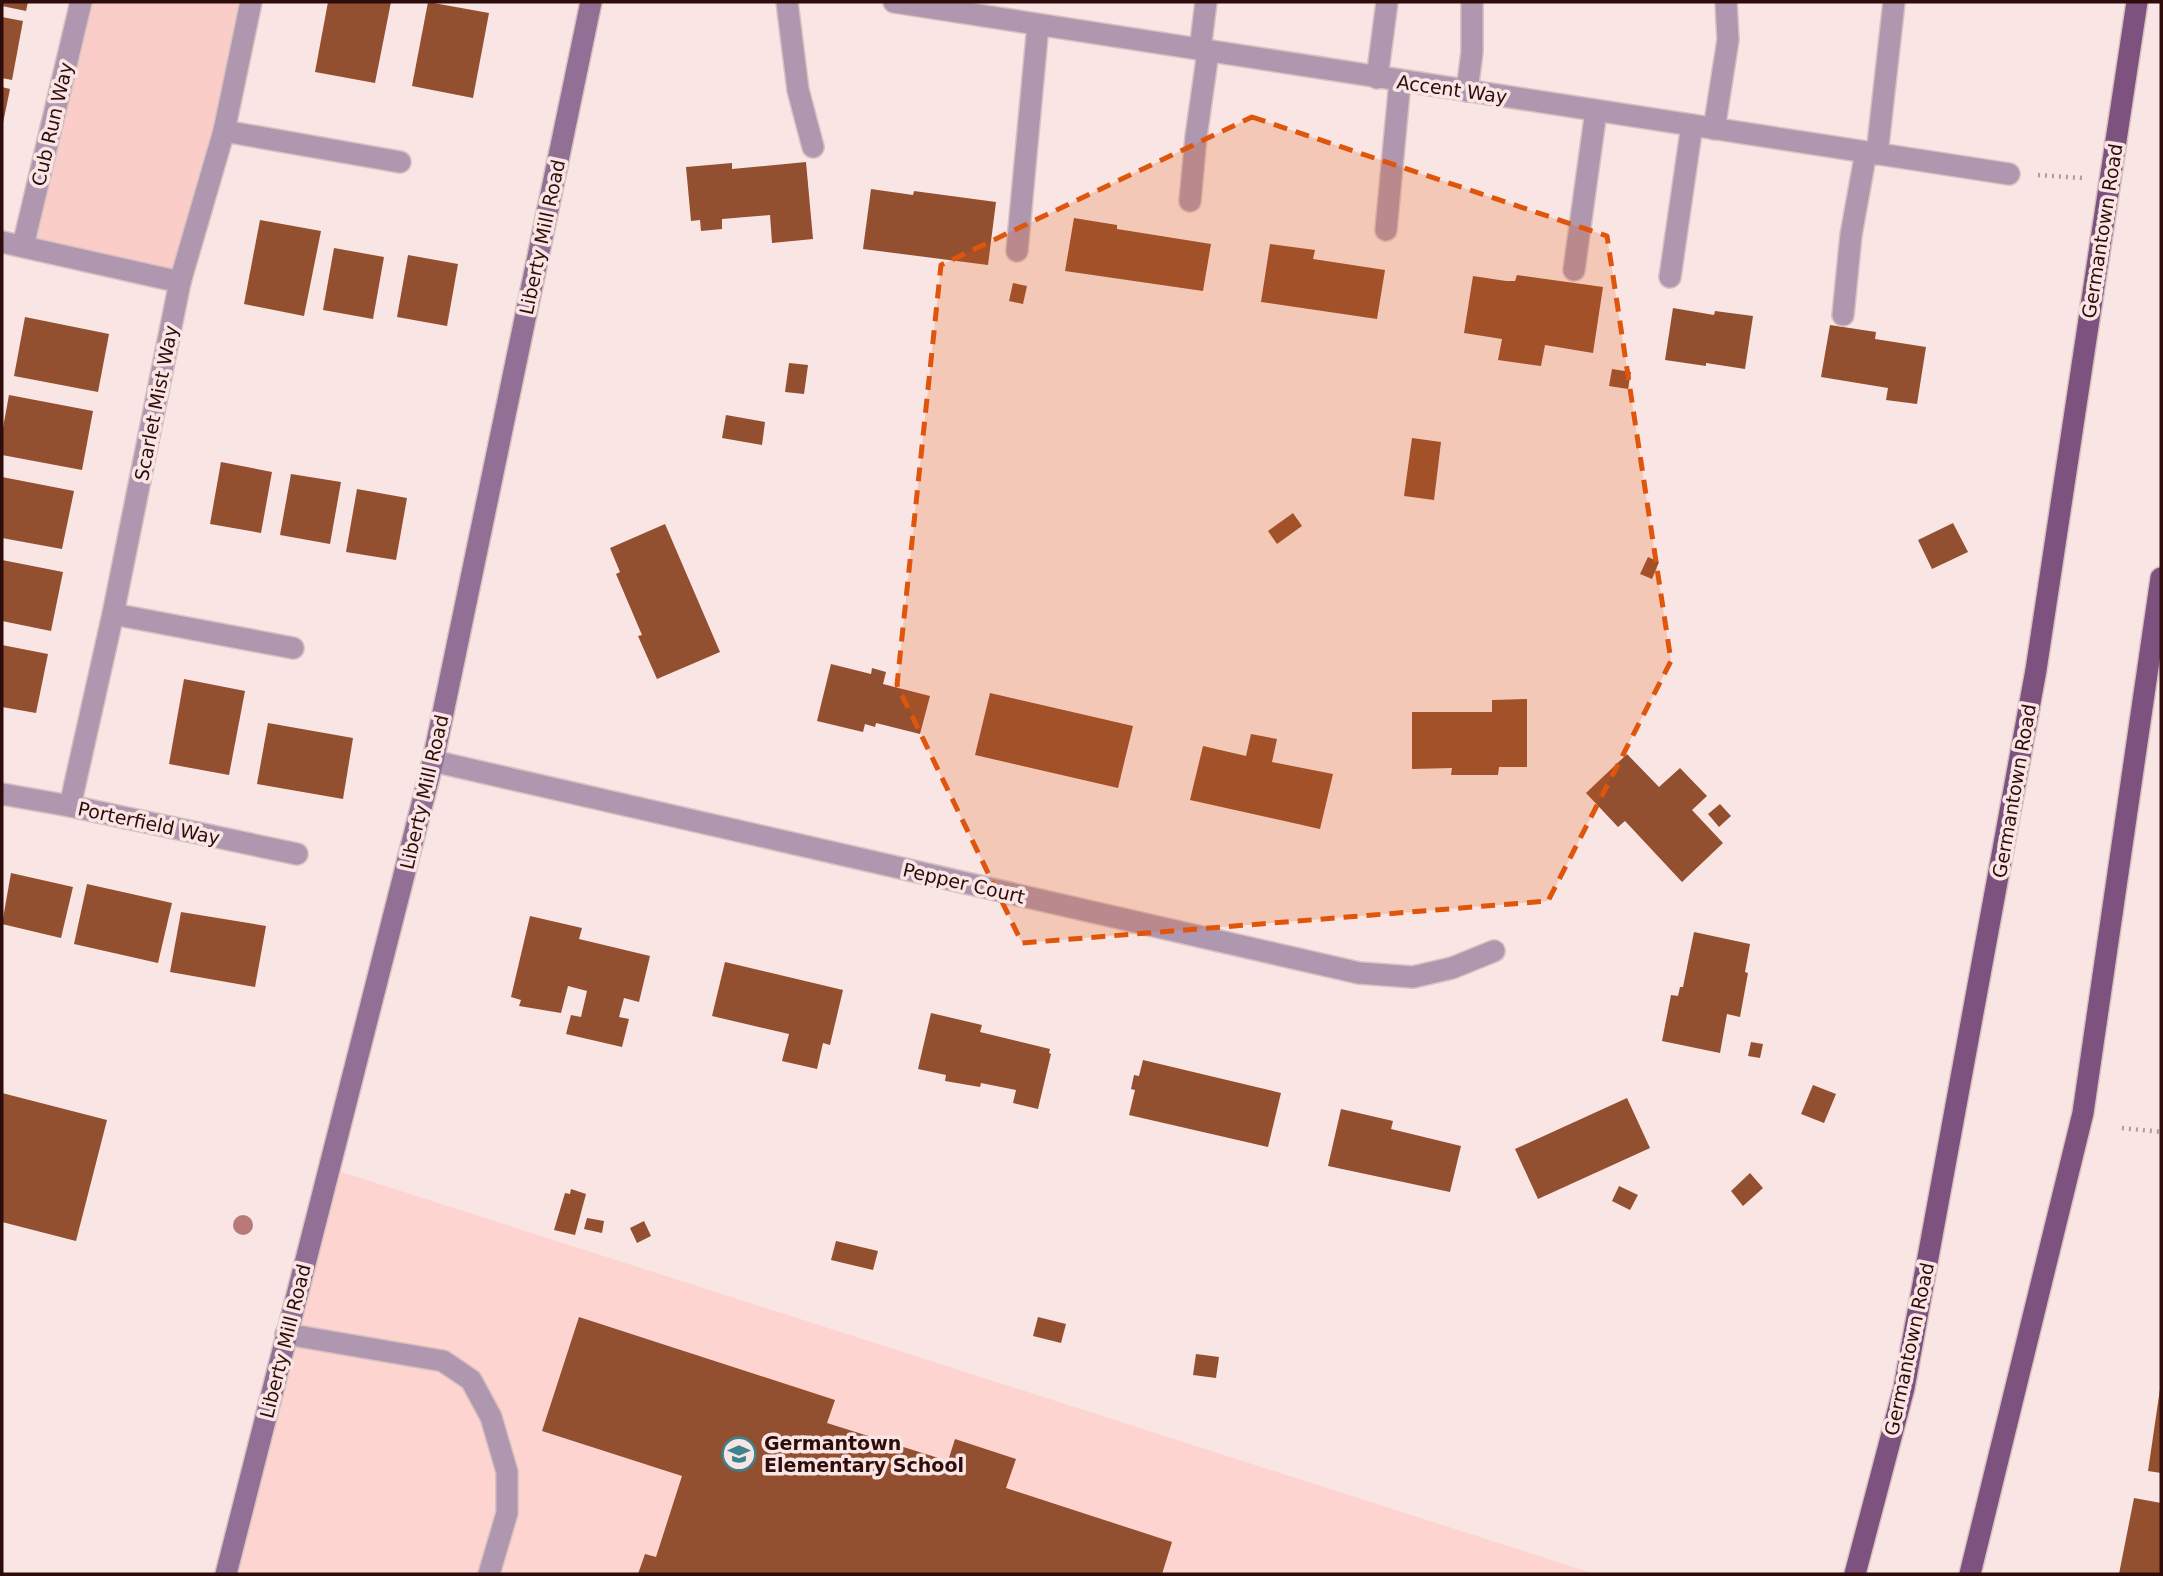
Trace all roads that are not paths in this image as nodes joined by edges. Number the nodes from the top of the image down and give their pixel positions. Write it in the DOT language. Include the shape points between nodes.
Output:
graph roads {
  1 [pos="81,2"];
  2 [pos="251,2"];
  3 [pos="592,2"];
  4 [pos="787,2"];
  5 [pos="894,2"];
  6 [pos="1206,2"];
  7 [pos="1388,2"];
  8 [pos="1472,2"];
  9 [pos="1726,2"];
  10 [pos="1895,2"];
  11 [pos="2137,2"];
  12 [pos="1038,25"];
  13 [pos="1204,51"];
  14 [pos="1377,78"];
  15 [pos="1400,81"];
  16 [pos="1467,91"];
  17 [pos="1596,111"];
  18 [pos="1692,125"];
  19 [pos="1714,129"];
  20 [pos="224,131"];
  21 [pos="813,147"];
  22 [pos="1872,153"];
  23 [pos="400,162"];
  24 [pos="2009,174"];
  25 [pos="1190,201"];
  26 [pos="1386,230"];
  27 [pos="2,242"];
  28 [pos="23,246"];
  29 [pos="1017,251"];
  30 [pos="1574,270"];
  31 [pos="1670,277"];
  32 [pos="180,282"];
  33 [pos="1843,315"];
  34 [pos="2161,578"];
  35 [pos="113,614"];
  36 [pos="293,648"];
  37 [pos="433,761"];
  38 [pos="2,794"];
  39 [pos="70,806"];
  40 [pos="297,854"];
  41 [pos="1494,951"];
  42 [pos="286,1334"];
  43 [pos="226,1574"];
  44 [pos="489,1574"];
  45 [pos="1855,1574"];
  46 [pos="1970,1574"];
  1 -- 28 [label="street, Cub Run Way"];
  2 -- 20 [label="street, Scarlet Mist Way"];
  3 -- 37 [label="street, Liberty Mill Road"];
  4 -- 21 [label="street" via="796,80"];
  5 -- 12 [label="street, Accent Way"];
  6 -- 13 [label="street"];
  7 -- 14 [label="street"];
  8 -- 16 [label="street"];
  9 -- 19 [label="street" via="1728,40"];
  10 -- 22 [label="street"];
  11 -- 45 [label="main road, Germantown Road" via="2036,670 1979,988 1904,1388"];
  12 -- 13 [label="street, Accent Way"];
  12 -- 29 [label="street"];
  13 -- 14 [label="street, Accent Way"];
  13 -- 25 [label="street"];
  14 -- 15 [label="street, Accent Way"];
  15 -- 16 [label="street, Accent Way"];
  15 -- 26 [label="street"];
  16 -- 17 [label="street, Accent Way"];
  17 -- 18 [label="street, Accent Way"];
  17 -- 30 [label="street"];
  18 -- 19 [label="street, Accent Way"];
  18 -- 31 [label="street"];
  19 -- 22 [label="street, Accent Way"];
  20 -- 23 [label="street"];
  20 -- 32 [label="street, Scarlet Mist Way"];
  22 -- 24 [label="street, Accent Way"];
  22 -- 33 [label="street" via="1852,235"];
  27 -- 28 [label="street"];
  28 -- 32 [label="street"];
  32 -- 35 [label="street, Scarlet Mist Way"];
  34 -- 46 [label="main road" via="2083,1113"];
  35 -- 36 [label="street"];
  35 -- 39 [label="street, Scarlet Mist Way"];
  37 -- 41 [label="street, Pepper Court" via="1360,973 1413,977"];
  37 -- 42 [label="street, Liberty Mill Road"];
  38 -- 39 [label="street, Porterfield Way"];
  39 -- 40 [label="street, Porterfield Way"];
  42 -- 43 [label="street, Liberty Mill Road"];
  42 -- 44 [label="street" via="443,1361 471,1380 491,1416 507,1472 506,1513"];
}
